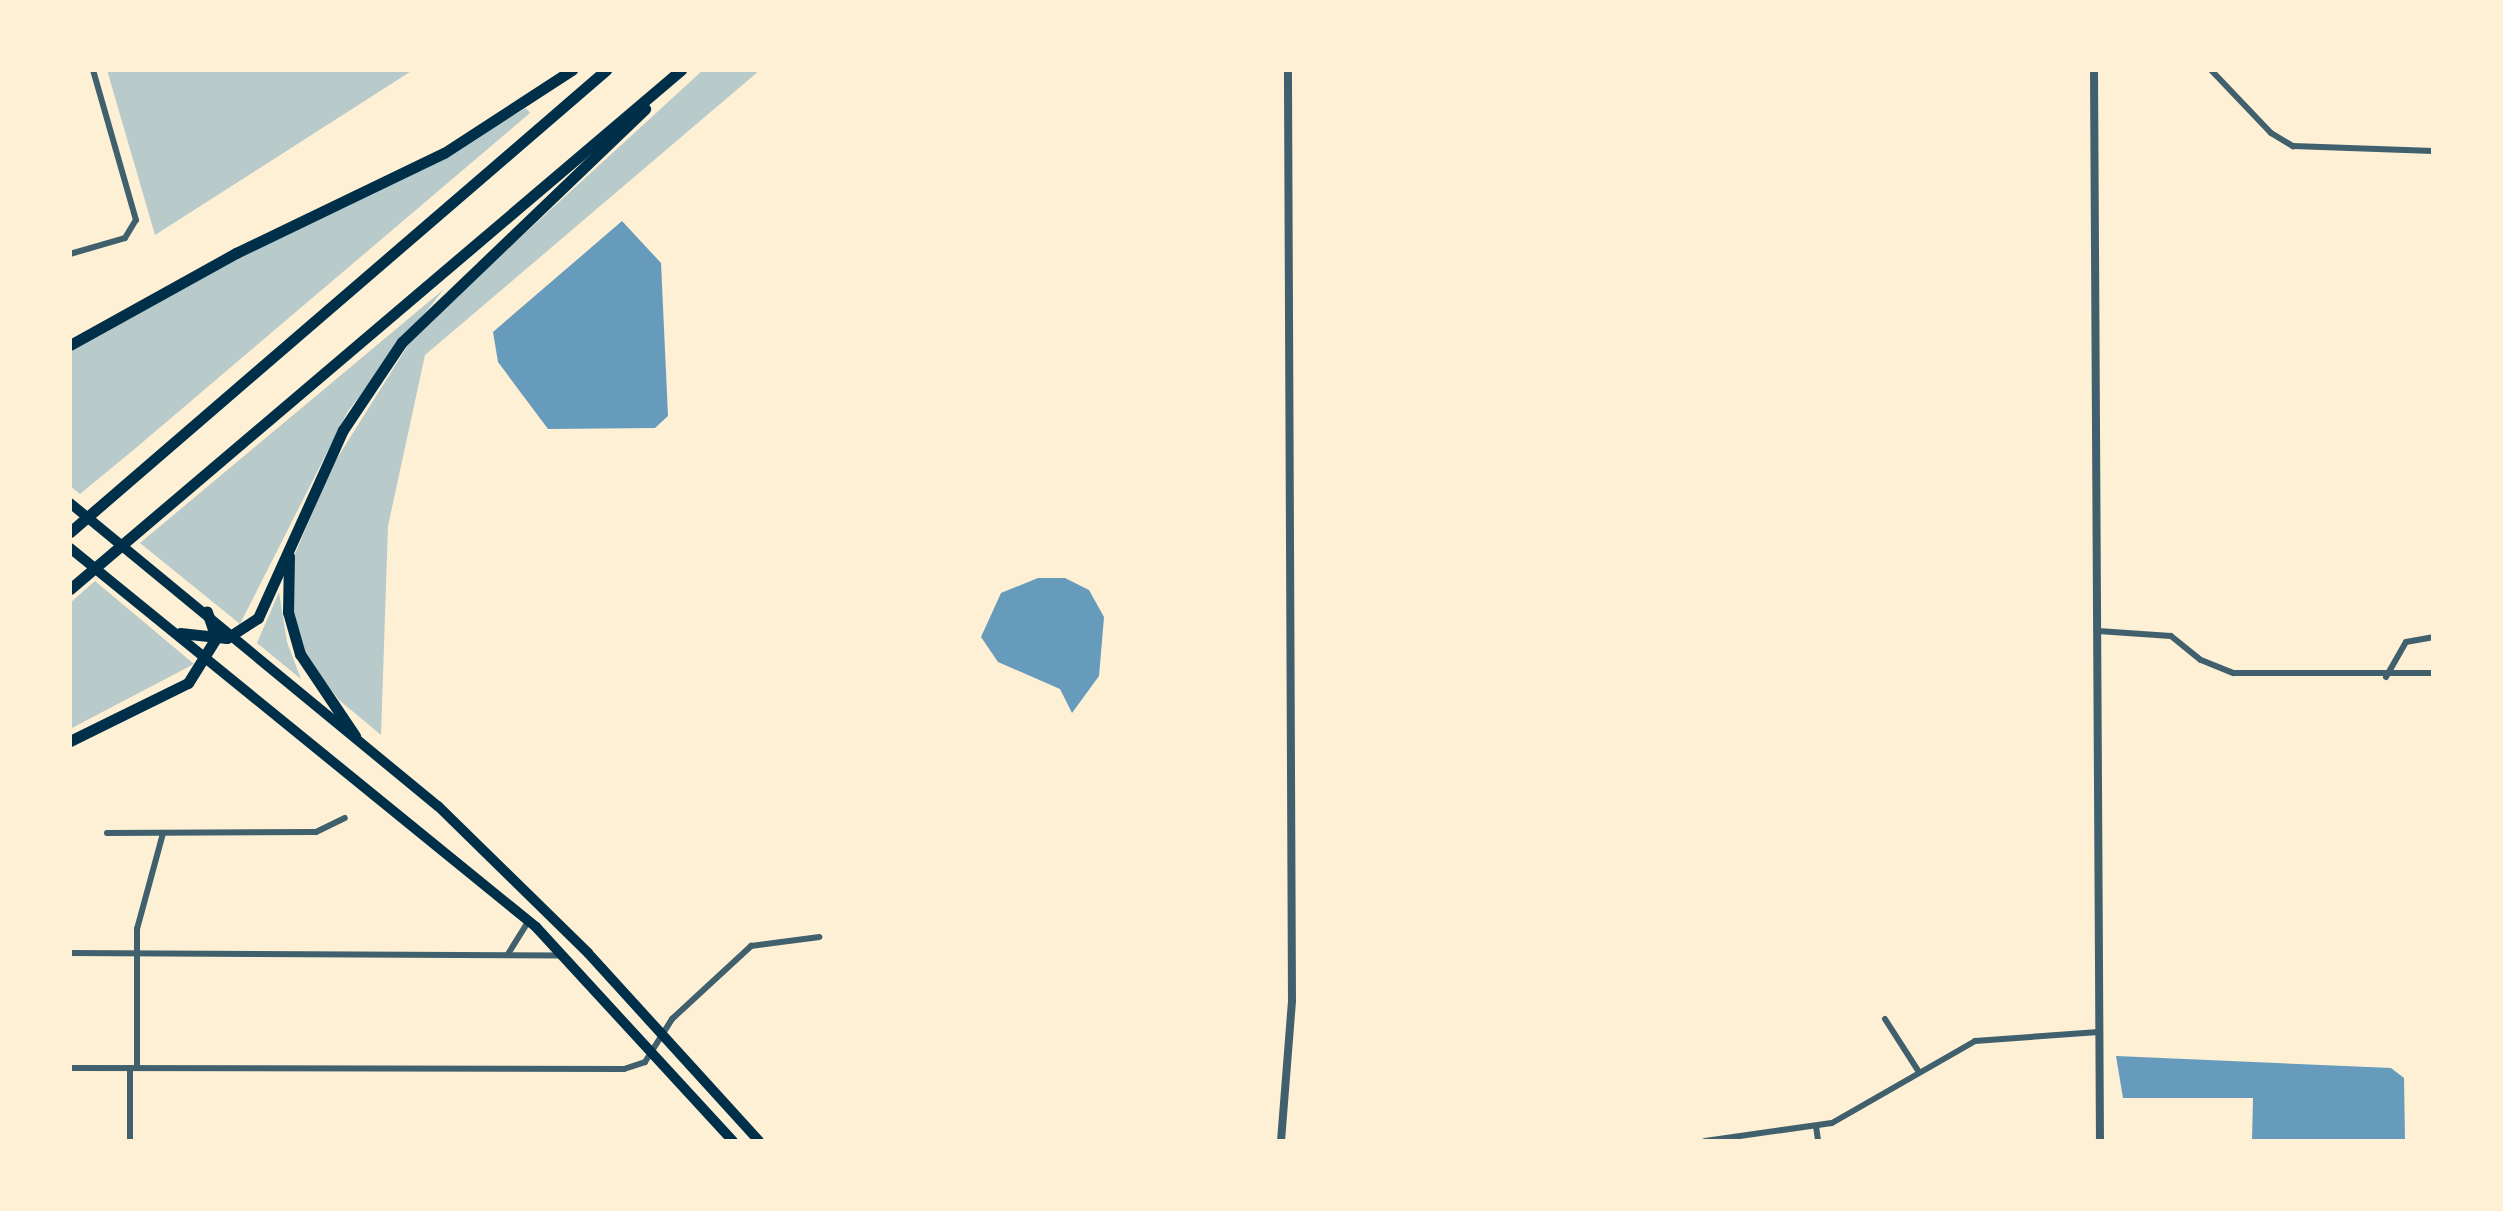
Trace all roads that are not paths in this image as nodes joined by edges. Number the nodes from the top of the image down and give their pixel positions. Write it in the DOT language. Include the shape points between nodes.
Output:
graph roads {
  1 [pos="93,70"];
  2 [pos="572,70"];
  3 [pos="606,70"];
  4 [pos="684,70"];
  5 [pos="1288,70"];
  6 [pos="2094,70"];
  7 [pos="2211,70"];
  8 [pos="2433,151"];
  9 [pos="70,254"];
  10 [pos="70,345"];
  11 [pos="70,503"];
  12 [pos="70,532"];
  13 [pos="292,539"];
  14 [pos="70,548"];
  15 [pos="70,589"];
  16 [pos="207,612"];
  17 [pos="2098,631"];
  18 [pos="180,633"];
  19 [pos="236,635"];
  20 [pos="2433,637"];
  21 [pos="216,638"];
  22 [pos="208,658"];
  23 [pos="2433,673"];
  24 [pos="2386,677"];
  25 [pos="355,736"];
  26 [pos="70,741"];
  27 [pos="345,818"];
  28 [pos="107,833"];
  29 [pos="163,833"];
  30 [pos="529,920"];
  31 [pos="819,937"];
  32 [pos="137,952"];
  33 [pos="70,953"];
  34 [pos="508,954"];
  35 [pos="565,956"];
  36 [pos="1885,1019"];
  37 [pos="2099,1032"];
  38 [pos="661,1036"];
  39 [pos="652,1052"];
  40 [pos="70,1068"];
  41 [pos="134,1068"];
  42 [pos="1919,1072"];
  43 [pos="1816,1126"];
  44 [pos="130,1141"];
  45 [pos="733,1141"];
  46 [pos="759,1141"];
  47 [pos="1281,1141"];
  48 [pos="1705,1141"];
  49 [pos="1818,1141"];
  50 [pos="2100,1141"];
  1 -- 9 [label="street" via="136,220 125,238"];
  2 -- 10 [label="highway" via="444,153 236,253"];
  3 -- 12 [label="highway"];
  4 -- 13 [label="highway" via="402,342 343,430"];
  4 -- 15 [label="highway"];
  5 -- 47 [label="street" via="1292,1001"];
  6 -- 17 [label="street"];
  7 -- 8 [label="street" via="2271,133 2293,146"];
  11 -- 16 [label="main road"];
  13 -- 19 [label="highway" via="258,618"];
  13 -- 25 [label="highway" via="286,581 292,630 316,683"];
  14 -- 18 [label="main road"];
  16 -- 19 [label="main road"];
  16 -- 21 [label="highway"];
  17 -- 24 [label="street" via="2171,636 2201,660 2234,673"];
  17 -- 37 [label="street"];
  18 -- 21 [label="highway"];
  18 -- 22 [label="main road"];
  19 -- 21 [label="highway"];
  19 -- 25 [label="main road"];
  20 -- 24 [label="street" via="2406,642"];
  21 -- 22 [label="highway"];
  22 -- 26 [label="highway" via="188,683"];
  22 -- 30 [label="main road"];
  23 -- 24 [label="street"];
  25 -- 38 [label="main road" via="549,913"];
  27 -- 29 [label="street" via="316,832"];
  28 -- 29 [label="street"];
  29 -- 32 [label="street"];
  30 -- 34 [label="street"];
  30 -- 35 [label="main road"];
  31 -- 38 [label="street" via="751,946"];
  32 -- 33 [label="street"];
  32 -- 34 [label="street"];
  32 -- 41 [label="street"];
  34 -- 35 [label="street"];
  35 -- 39 [label="main road"];
  36 -- 42 [label="street"];
  37 -- 42 [label="street" via="1999,1034"];
  37 -- 50 [label="street"];
  38 -- 39 [label="street"];
  38 -- 46 [label="main road"];
  39 -- 41 [label="street" via="624,1069"];
  39 -- 45 [label="main road"];
  40 -- 41 [label="street"];
  41 -- 44 [label="street"];
  42 -- 43 [label="street" via="1866,1109"];
  43 -- 48 [label="street"];
  43 -- 49 [label="street"];
}
